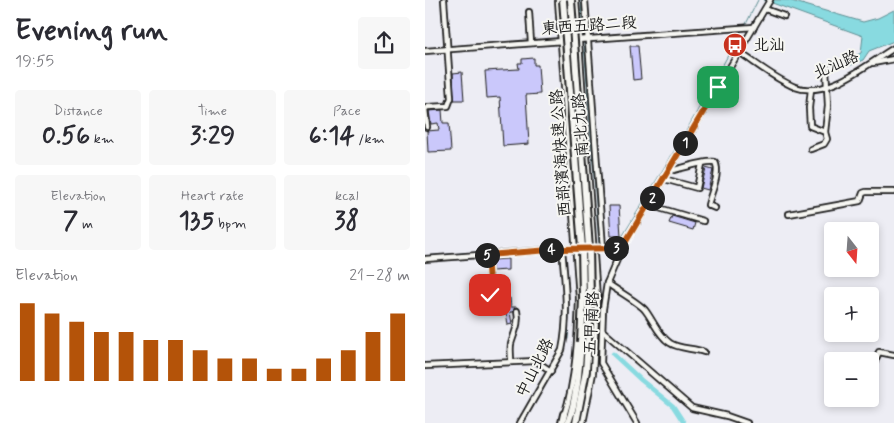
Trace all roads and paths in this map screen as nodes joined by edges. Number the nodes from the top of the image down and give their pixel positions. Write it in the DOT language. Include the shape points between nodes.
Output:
graph roads {
  1 [pos="444,0"];
  2 [pos="558,0"];
  3 [pos="563,0"];
  4 [pos="571,0"];
  5 [pos="576,0"];
  6 [pos="585,0"];
  7 [pos="769,1"];
  8 [pos="765,9"];
  9 [pos="529,12"];
  10 [pos="784,16"];
  11 [pos="754,27"];
  12 [pos="588,39"];
  13 [pos="579,40"];
  14 [pos="561,41"];
  15 [pos="531,43"];
  16 [pos="894,48"];
  17 [pos="447,49"];
  18 [pos="425,51"];
  19 [pos="739,52"];
  20 [pos="894,59"];
  21 [pos="870,64"];
  22 [pos="826,68"];
  23 [pos="826,86"];
  24 [pos="811,89"];
  25 [pos="427,127"];
  26 [pos="825,132"];
  27 [pos="811,149"];
  28 [pos="702,164"];
  29 [pos="670,168"];
  30 [pos="664,179"];
  31 [pos="894,192"];
  32 [pos="649,205"];
  33 [pos="715,208"];
  34 [pos="789,214"];
  35 [pos="703,221"];
  36 [pos="594,248"];
  37 [pos="603,248"];
  38 [pos="622,248"];
  39 [pos="562,249"];
  40 [pos="576,249"];
  41 [pos="487,255"];
  42 [pos="425,259"];
  43 [pos="607,283"];
  44 [pos="490,295"];
  45 [pos="517,312"];
  46 [pos="604,332"];
  47 [pos="585,342"];
  48 [pos="704,352"];
  49 [pos="879,352"];
  50 [pos="894,355"];
  51 [pos="511,361"];
  52 [pos="425,366"];
  53 [pos="551,370"];
  54 [pos="565,414"];
  55 [pos="520,423"];
  56 [pos="561,423"];
  57 [pos="568,423"];
  58 [pos="576,423"];
  59 [pos="583,423"];
  60 [pos="637,423"];
  61 [pos="747,423"];
  1 -- 17 [label="street"];
  2 -- 14 [label="street"];
  3 -- 47 [label="highway, 西部濱海快速公路, bridge" via="582,248"];
  4 -- 47 [label="highway, 西部濱海快速公路, bridge" via="589,248 590,299"];
  5 -- 13 [label="street"];
  6 -- 12 [label="street, 南北九路"];
  7 -- 8 [label="street"];
  8 -- 10 [label="street"];
  8 -- 11 [label="street"];
  9 -- 15 [label="street"];
  11 -- 12 [label="street, 東西五路二段"];
  11 -- 19 [label="street"];
  12 -- 13 [label="street, 東西五路二段"];
  12 -- 37 [label="street, 南北九路"];
  13 -- 14 [label="street, 東西五路二段"];
  13 -- 36 [label="street"];
  14 -- 15 [label="street, 東西五路二段"];
  14 -- 40 [label="street"];
  15 -- 17 [label="street, 東西五路二段"];
  16 -- 21 [label="street"];
  17 -- 18 [label="street, 東西五路二段"];
  17 -- 25 [label="street" via="451,98 448,106 425,109"];
  19 -- 24 [label="street, 北汕路" via="784,82 797,88"];
  19 -- 29 [label="street"];
  20 -- 21 [label="street, 北汕路"];
  21 -- 23 [label="street, 北汕路"];
  22 -- 23 [label="street"];
  23 -- 24 [label="street, 北汕路"];
  23 -- 26 [label="street"];
  24 -- 26 [label="street" via="810,126"];
  26 -- 27 [label="street" via="827,139 824,144"];
  28 -- 29 [label="street"];
  28 -- 30 [label="street" via="697,188"];
  28 -- 33 [label="street" via="709,160 717,165 718,173 708,205"];
  29 -- 30 [label="street"];
  30 -- 32 [label="street"];
  31 -- 34 [label="street" via="866,192 860,201"];
  32 -- 35 [label="street"];
  32 -- 38 [label="street"];
  36 -- 37 [label="street"];
  36 -- 40 [label="street"];
  36 -- 59 [label="street" via="597,298 593,373"];
  37 -- 38 [label="street"];
  38 -- 43 [label="street, 五甲南路"];
  39 -- 40 [label="street"];
  39 -- 41 [label="street"];
  39 -- 53 [label="street, 中山北路" via="564,341"];
  40 -- 54 [label="street" via="578,322 571,392"];
  41 -- 42 [label="street"];
  41 -- 44 [label="street"];
  43 -- 46 [label="street, 五甲南路"];
  43 -- 48 [label="street" via="644,308 669,342"];
  45 -- 51 [label="street" via="516,331 510,346"];
  46 -- 60 [label="street, 五甲南路" via="601,363"];
  46 -- 61 [label="street" via="692,408"];
  47 -- 57 [label="highway, 西部濱海快速公路"];
  47 -- 58 [label="highway, 西部濱海快速公路" via="586,371"];
  49 -- 50 [label="street"];
  51 -- 52 [label="street"];
  51 -- 53 [label="street" via="536,361"];
  53 -- 55 [label="street, 中山北路"];
  54 -- 56 [label="highway"];
}
